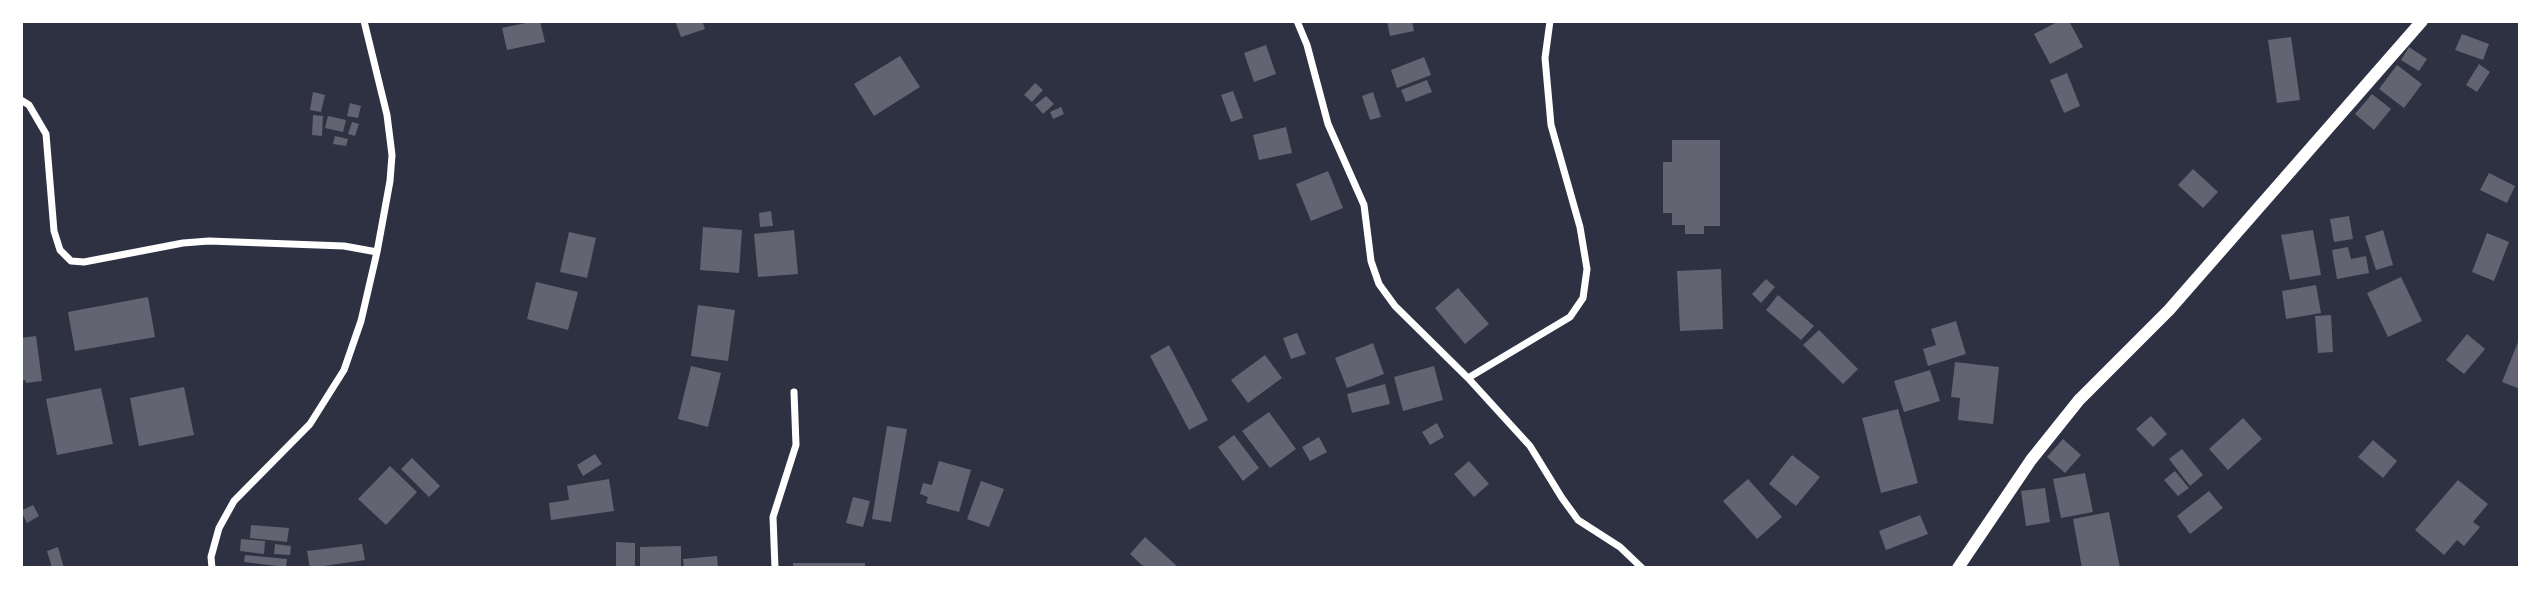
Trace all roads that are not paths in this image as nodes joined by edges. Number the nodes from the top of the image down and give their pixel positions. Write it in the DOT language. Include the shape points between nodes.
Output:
graph roads {
  1 [pos="364,21"];
  2 [pos="1297,21"];
  3 [pos="1550,21"];
  4 [pos="2422,21"];
  5 [pos="21,100"];
  6 [pos="377,252"];
  7 [pos="1468,378"];
  8 [pos="794,392"];
  9 [pos="212,568"];
  10 [pos="775,568"];
  11 [pos="1642,568"];
  12 [pos="1958,568"];
  1 -- 6 [label="street" via="392,155"];
  2 -- 7 [label="street" via="1328,124 1364,205 1371,261 1380,284 1395,306"];
  3 -- 7 [label="street" via="1545,58 1551,125 1580,226 1587,269 1583,298 1570,317"];
  4 -- 12 [label="street" via="2169,310 2079,400 2031,460"];
  5 -- 6 [label="street" via="46,134 54,231 60,250 71,261 209,242 344,246"];
  6 -- 9 [label="street" via="344,370 310,424 234,501 219,528"];
  7 -- 11 [label="street" via="1530,446 1578,520 1620,547"];
  8 -- 10 [label="street" via="796,445 773,517"];
}
